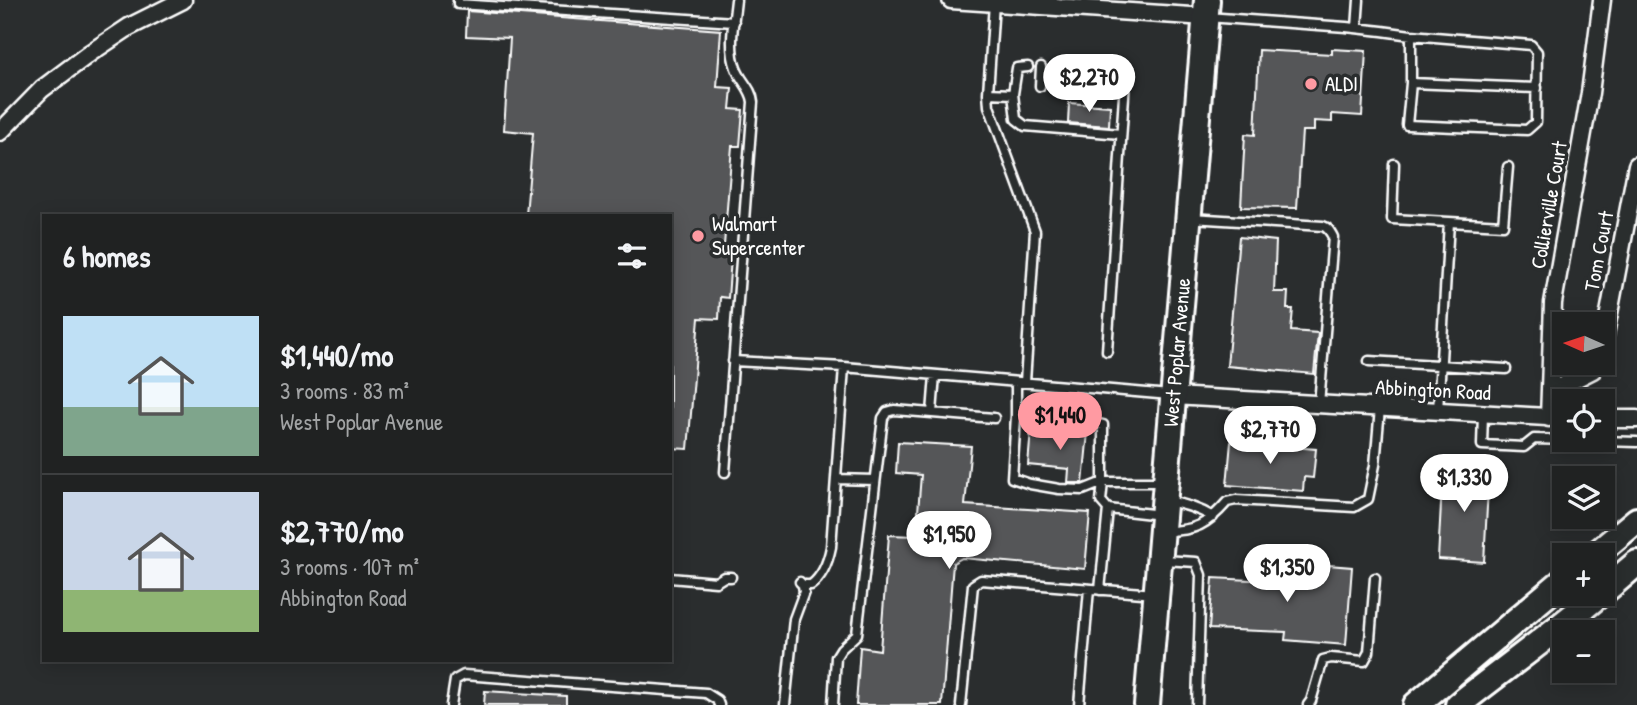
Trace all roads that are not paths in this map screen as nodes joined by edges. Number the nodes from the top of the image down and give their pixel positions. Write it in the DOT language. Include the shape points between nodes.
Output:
graph roads {
  1 [pos="183,0"];
  2 [pos="458,0"];
  3 [pos="736,0"];
  4 [pos="951,0"];
  5 [pos="1359,0"];
  6 [pos="1602,0"];
  7 [pos="994,3"];
  8 [pos="1207,8"];
  9 [pos="734,22"];
  10 [pos="1357,28"];
  11 [pos="1411,36"];
  12 [pos="1028,66"];
  13 [pos="1041,67"];
  14 [pos="1115,72"];
  15 [pos="1411,83"];
  16 [pos="1040,86"];
  17 [pos="1537,88"];
  18 [pos="988,93"];
  19 [pos="1013,94"];
  20 [pos="0,132"];
  21 [pos="1121,134"];
  22 [pos="1394,164"];
  23 [pos="1637,165"];
  24 [pos="1508,167"];
  25 [pos="1189,217"];
  26 [pos="1449,222"];
  27 [pos="1609,312"];
  28 [pos="1107,351"];
  29 [pos="733,361"];
  30 [pos="1369,361"];
  31 [pos="1441,366"];
  32 [pos="844,367"];
  33 [pos="1506,369"];
  34 [pos="935,375"];
  35 [pos="1583,375"];
  36 [pos="1021,382"];
  37 [pos="1550,392"];
  38 [pos="1173,396"];
  39 [pos="1552,399"];
  40 [pos="1319,404"];
  41 [pos="1380,408"];
  42 [pos="1438,411"];
  43 [pos="932,413"];
  44 [pos="1483,414"];
  45 [pos="1016,415"];
  46 [pos="994,418"];
  47 [pos="1552,418"];
  48 [pos="1615,419"];
  49 [pos="1637,419"];
  50 [pos="1552,439"];
  51 [pos="1615,441"];
  52 [pos="1637,442"];
  53 [pos="725,472"];
  54 [pos="836,479"];
  55 [pos="875,480"];
  56 [pos="1103,482"];
  57 [pos="1164,507"];
  58 [pos="1108,509"];
  59 [pos="1213,517"];
  60 [pos="1637,520"];
  61 [pos="1609,543"];
  62 [pos="1159,560"];
  63 [pos="1637,563"];
  64 [pos="731,577"];
  65 [pos="672,578"];
  66 [pos="1375,578"];
  67 [pos="1615,581"];
  68 [pos="1089,589"];
  69 [pos="1100,590"];
  70 [pos="1552,590"];
  71 [pos="1156,594"];
  72 [pos="1586,606"];
  73 [pos="451,705"];
  74 [pos="719,705"];
  75 [pos="785,705"];
  76 [pos="833,705"];
  77 [pos="961,705"];
  78 [pos="1080,705"];
  79 [pos="1147,705"];
  80 [pos="1197,705"];
  81 [pos="1308,705"];
  82 [pos="1416,705"];
  83 [pos="1458,705"];
  1 -- 20 [label="street" via="90,52 42,89"];
  2 -- 9 [label="lane" via="458,4"];
  3 -- 9 [label="lane"];
  4 -- 7 [label="street"];
  5 -- 10 [label="lane"];
  6 -- 37 [label="street, Collierville Court" via="1553,303"];
  7 -- 8 [label="street"];
  7 -- 18 [label="lane"];
  8 -- 10 [label="lane"];
  8 -- 25 [label="main road, West Poplar Avenue"];
  9 -- 29 [label="lane" via="734,62 753,102"];
  10 -- 11 [label="lane"];
  11 -- 15 [label="lane"];
  11 -- 17 [label="lane" via="1531,45 1537,52"];
  12 -- 19 [label="lane" via="1017,68"];
  13 -- 16 [label="lane"];
  14 -- 21 [label="lane" via="1124,76"];
  15 -- 17 [label="lane"];
  15 -- 17 [label="lane" via="1407,125 1422,126 1527,130 1536,122"];
  18 -- 19 [label="lane"];
  18 -- 36 [label="lane" via="992,119 1035,230"];
  19 -- 21 [label="lane" via="1016,119 1026,126"];
  21 -- 28 [label="lane"];
  22 -- 26 [label="lane" via="1392,219"];
  23 -- 27 [label="street, Tom Court"];
  24 -- 26 [label="lane" via="1503,225"];
  25 -- 38 [label="main road, West Poplar Avenue"];
  25 -- 40 [label="lane" via="1327,227 1333,237"];
  26 -- 31 [label="lane"];
  29 -- 32 [label="lane"];
  29 -- 53 [label="lane"];
  30 -- 31 [label="lane"];
  31 -- 33 [label="lane"];
  31 -- 42 [label="lane"];
  32 -- 34 [label="lane"];
  32 -- 54 [label="lane"];
  34 -- 36 [label="lane"];
  34 -- 43 [label="lane"];
  35 -- 37 [label="street"];
  36 -- 38 [label="lane"];
  36 -- 45 [label="lane"];
  37 -- 39 [label="street, Collierville Court"];
  38 -- 40 [label="street, Abbington Road"];
  38 -- 57 [label="main road, West Poplar Avenue"];
  40 -- 41 [label="street, Abbington Road"];
  41 -- 42 [label="street, Abbington Road"];
  41 -- 59 [label="lane" via="1368,499 1354,507 1236,500 1227,502"];
  42 -- 44 [label="street, Abbington Road"];
  43 -- 46 [label="lane"];
  43 -- 55 [label="lane" via="887,412"];
  44 -- 47 [label="street, Abbington Road"];
  44 -- 50 [label="lane" via="1482,445 1524,447 1534,439"];
  45 -- 56 [label="lane" via="1103,425"];
  45 -- 56 [label="lane" via="1012,478 1059,489 1083,490"];
  48 -- 49 [label="street"];
  51 -- 52 [label="lane"];
  54 -- 55 [label="lane"];
  54 -- 75 [label="lane" via="829,558 821,575 804,586 794,619"];
  55 -- 76 [label="lane" via="857,634 836,657"];
  56 -- 57 [label="lane"];
  56 -- 58 [label="lane" via="1101,500"];
  57 -- 58 [label="lane"];
  57 -- 59 [label="lane" via="1188,505"];
  57 -- 59 [label="lane" via="1185,531"];
  57 -- 62 [label="main road, West Poplar Avenue"];
  58 -- 69 [label="lane"];
  60 -- 61 [label="main road"];
  62 -- 71 [label="main road, West Poplar Avenue"];
  62 -- 80 [label="lane" via="1196,562 1201,575"];
  63 -- 67 [label="main road"];
  64 -- 65 [label="lane" via="716,582"];
  66 -- 81 [label="lane" via="1366,658 1323,660"];
  68 -- 69 [label="lane"];
  68 -- 77 [label="lane" via="981,580 973,585"];
  68 -- 78 [label="lane"];
  69 -- 71 [label="lane"];
  70 -- 82 [label="main road"];
  71 -- 79 [label="main road, West Poplar Avenue"];
  72 -- 83 [label="main road"];
  73 -- 74 [label="lane" via="455,680 464,675 706,693"];
}
